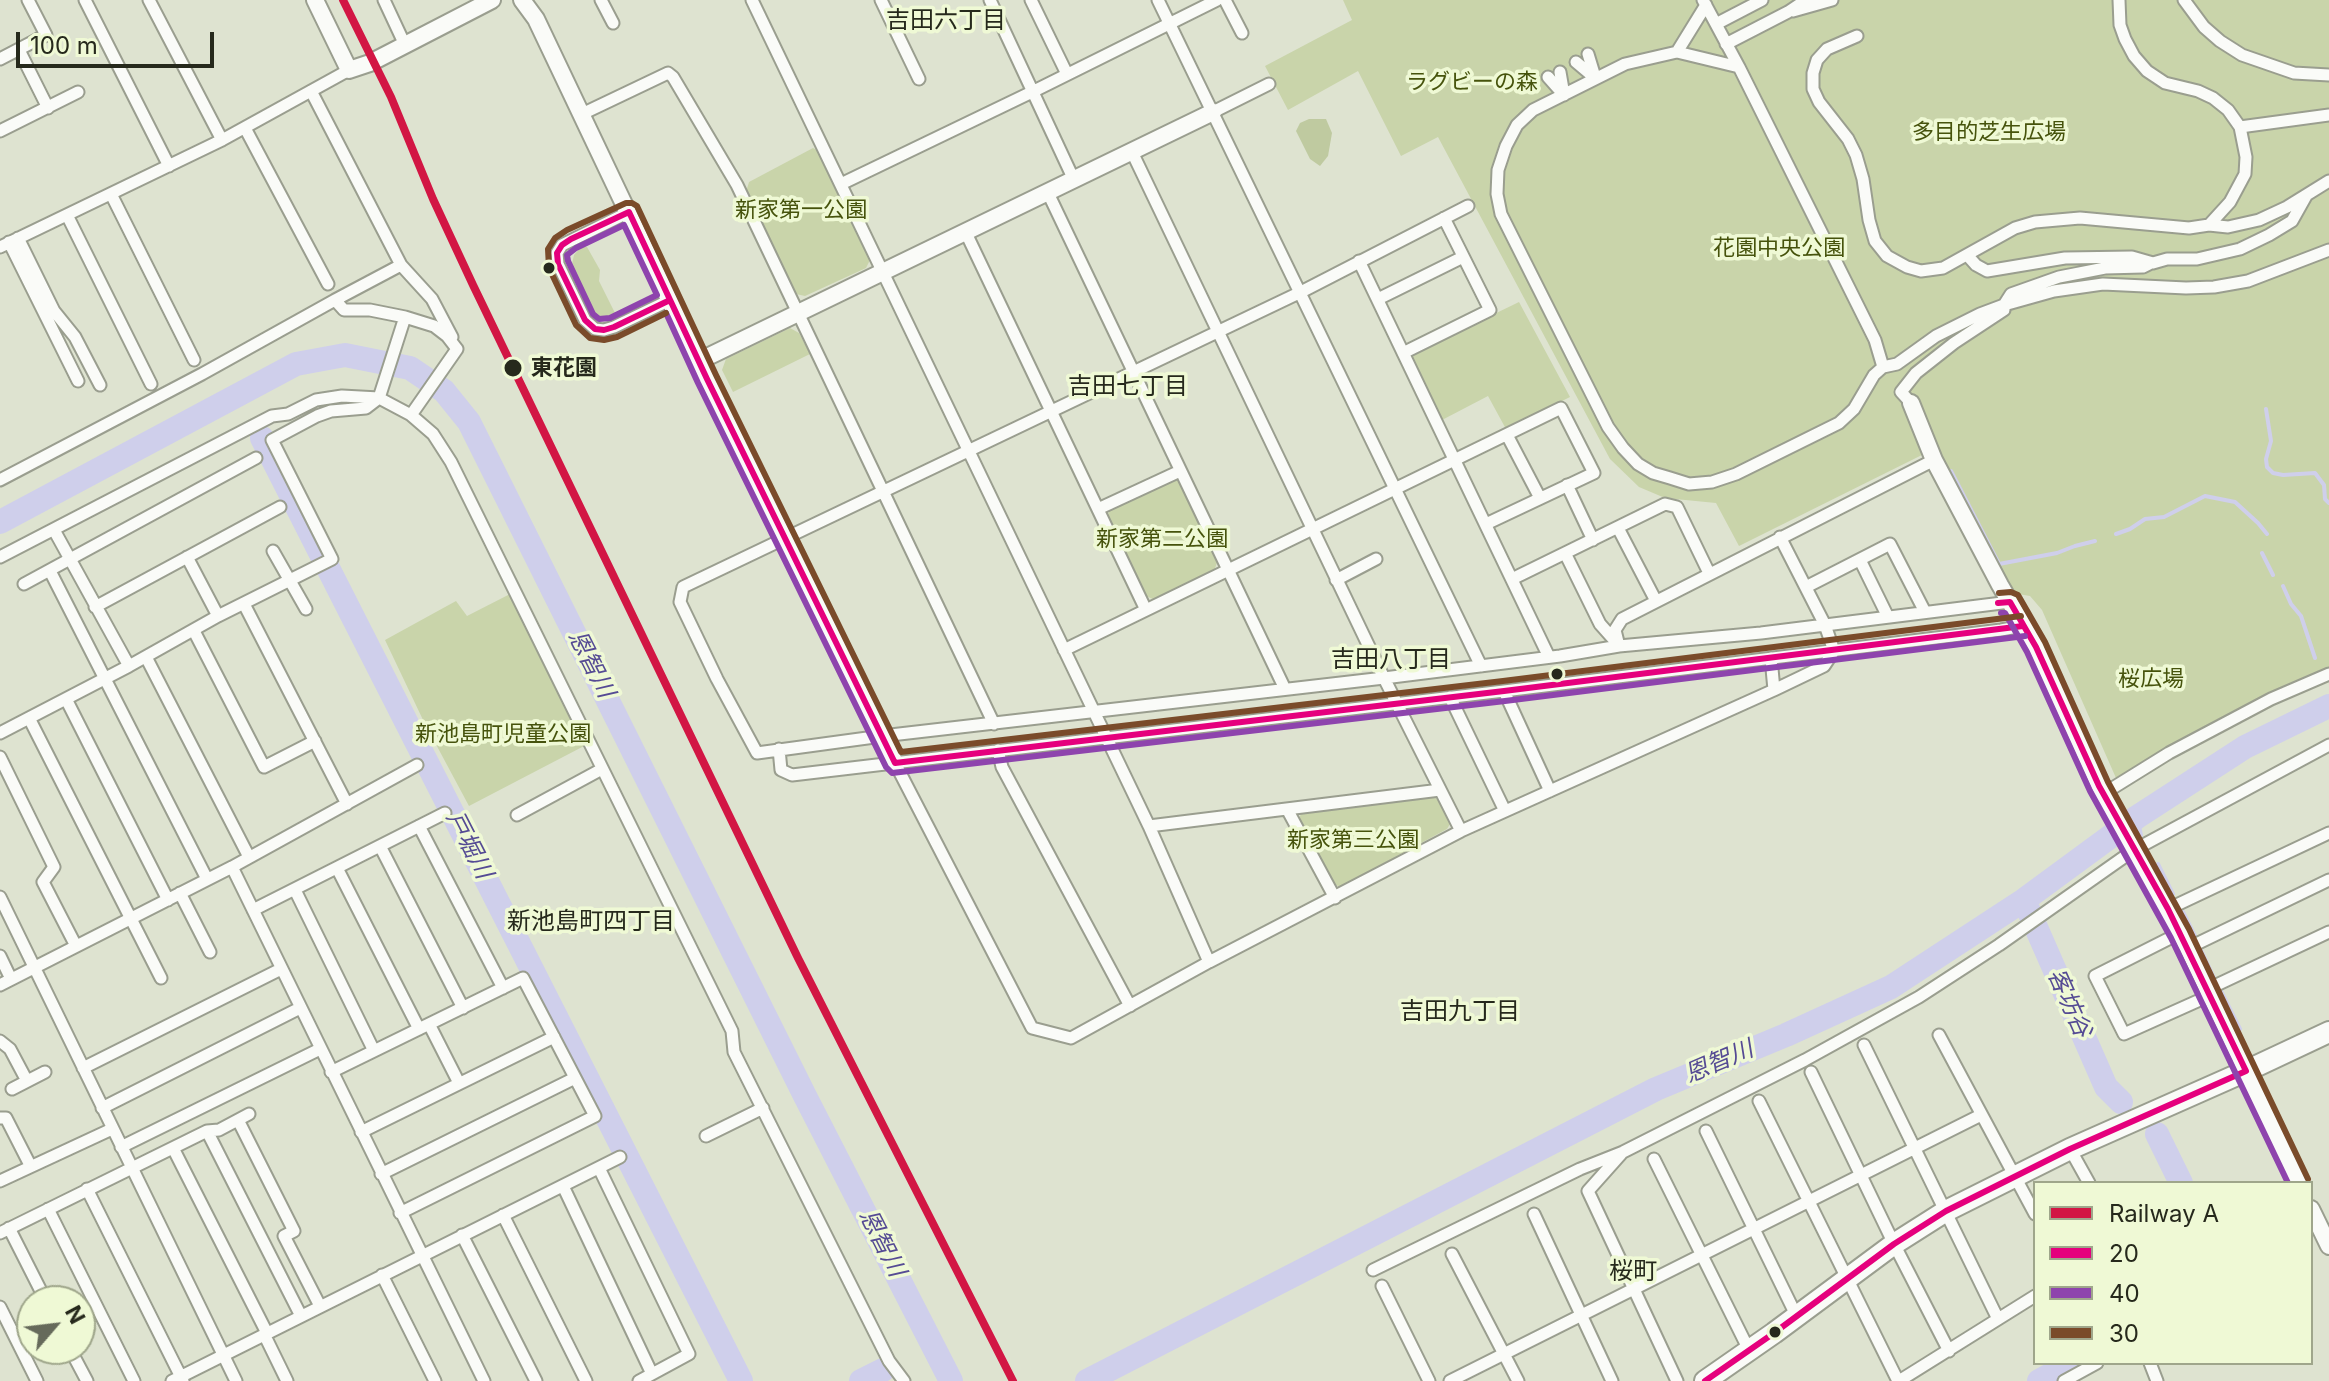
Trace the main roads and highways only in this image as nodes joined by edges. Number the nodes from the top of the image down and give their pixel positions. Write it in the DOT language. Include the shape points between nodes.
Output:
graph roads {
  1 [pos="2329,1032"];
  2 [pos="1705,1381"];
  1 -- 2 [label="highway" via="1946,1211"];
}
